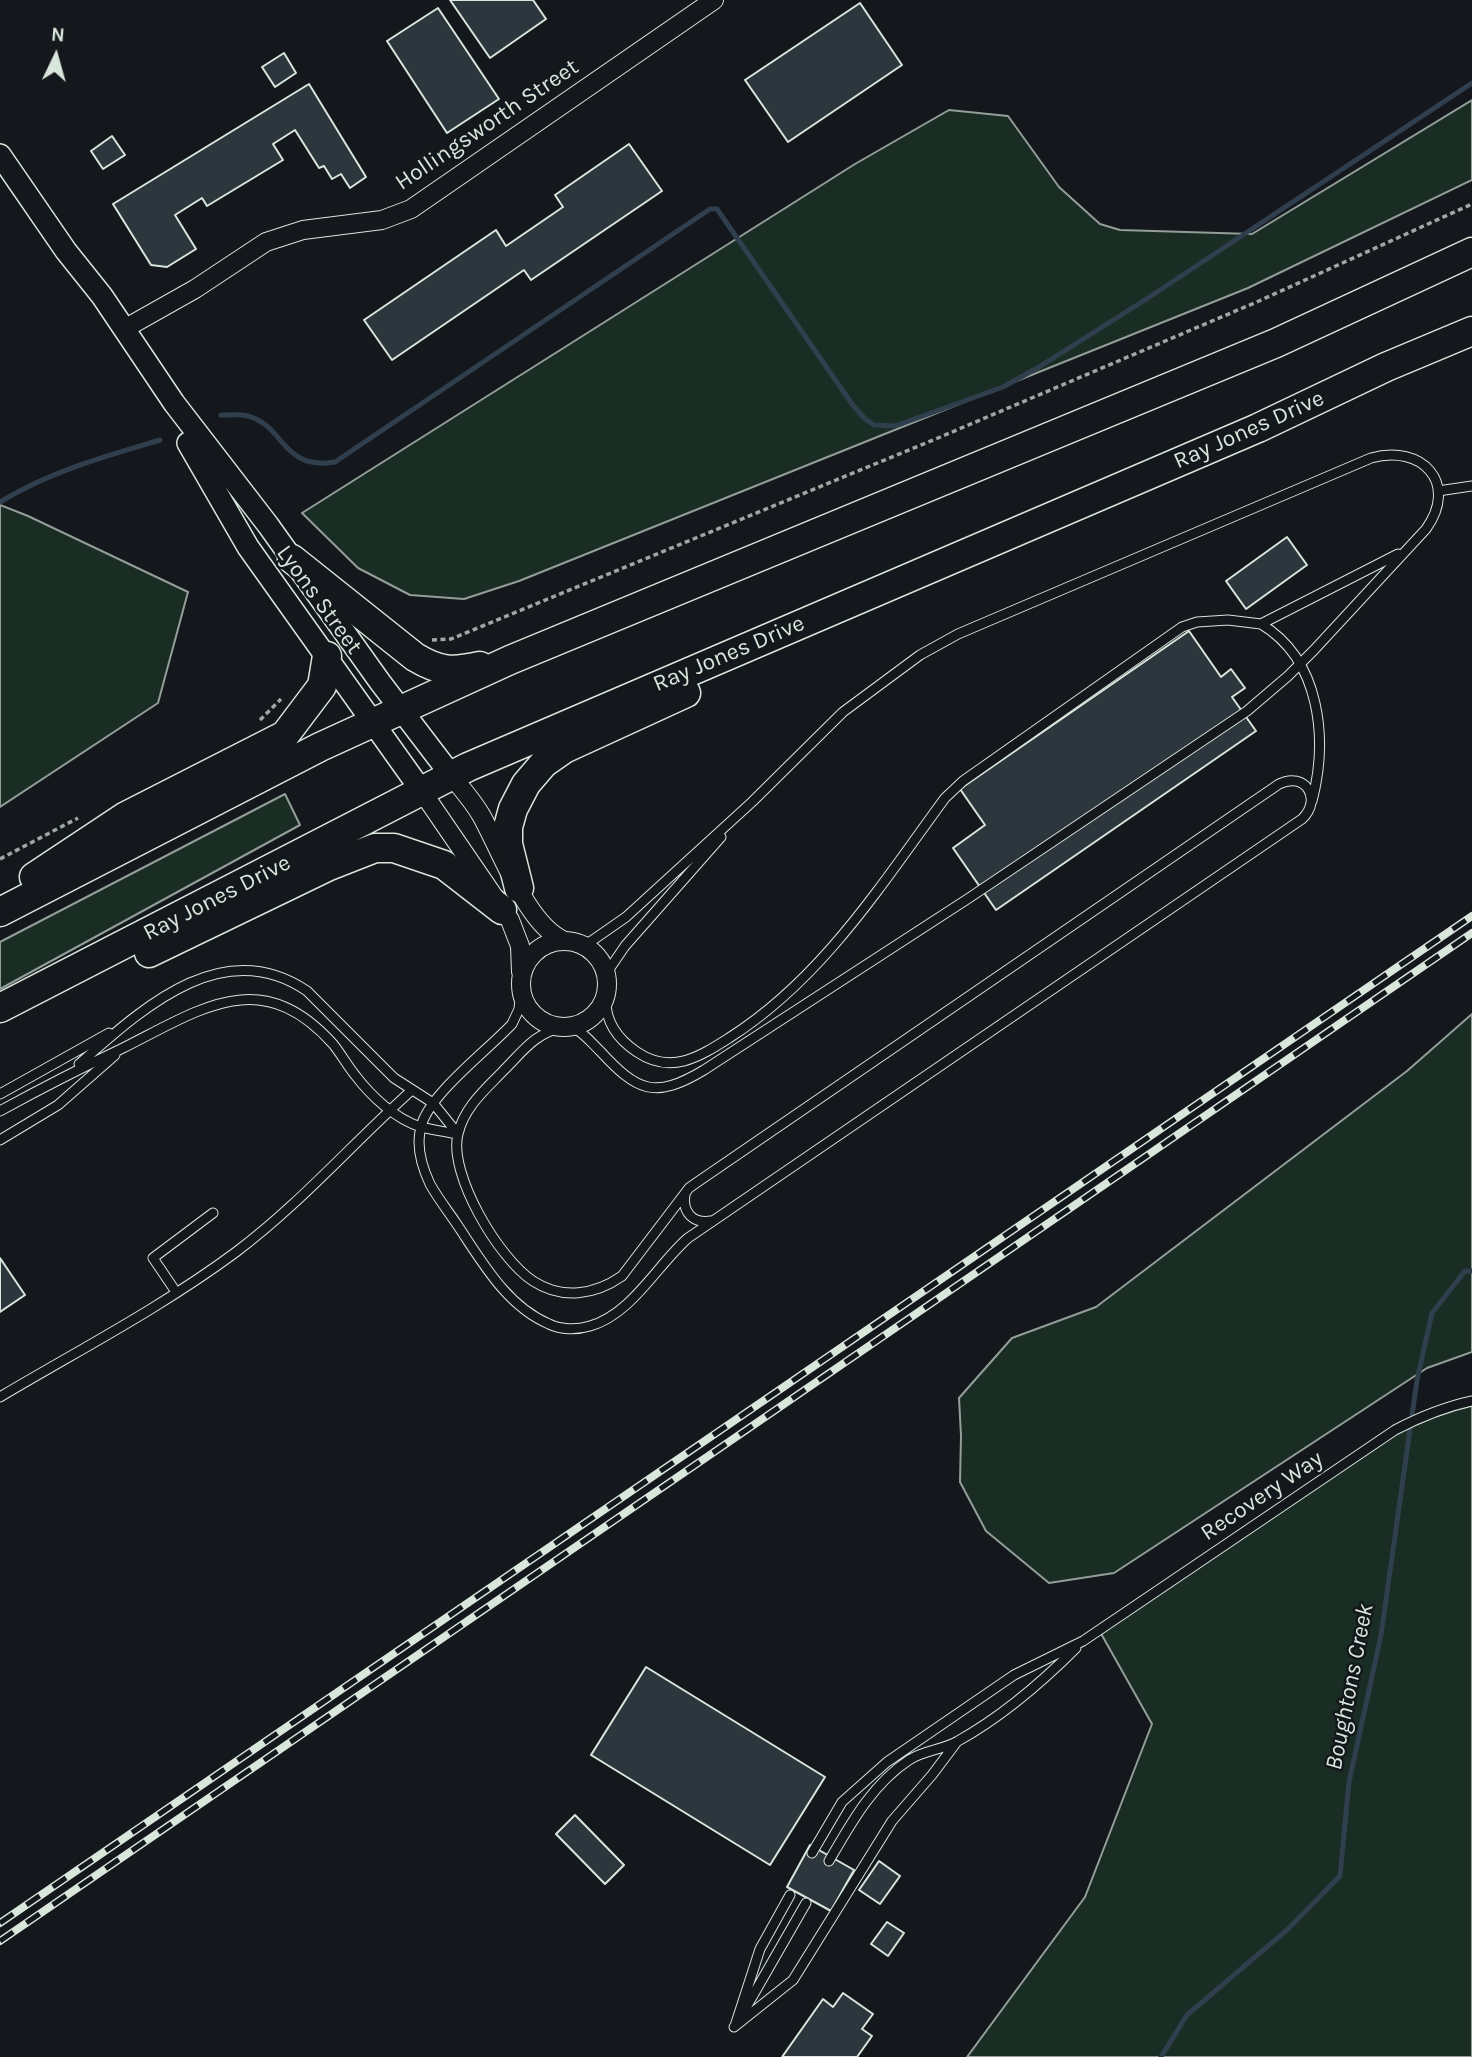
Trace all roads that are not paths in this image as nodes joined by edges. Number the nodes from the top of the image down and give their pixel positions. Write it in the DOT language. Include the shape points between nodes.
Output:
graph roads {
  1 [pos="714,0"];
  2 [pos="0,155"];
  3 [pos="66,251"];
  4 [pos="1472,252"];
  5 [pos="124,329"];
  6 [pos="1472,331"];
  7 [pos="1472,486"];
  8 [pos="1438,491"];
  9 [pos="1403,552"];
  10 [pos="292,559"];
  11 [pos="814,618"];
  12 [pos="1261,624"];
  13 [pos="327,656"];
  14 [pos="510,660"];
  15 [pos="1300,664"];
  16 [pos="401,710"];
  17 [pos="374,723"];
  18 [pos="451,775"];
  19 [pos="421,790"];
  20 [pos="752,802"];
  21 [pos="1311,806"];
  22 [pos="510,899"];
  23 [pos="0,900"];
  24 [pos="0,912"];
  25 [pos="570,942"];
  26 [pos="521,982"];
  27 [pos="606,989"];
  28 [pos="0,1009"];
  29 [pos="127,1022"];
  30 [pos="567,1026"];
  31 [pos="124,1047"];
  32 [pos="71,1072"];
  33 [pos="412,1090"];
  34 [pos="0,1094"];
  35 [pos="433,1103"];
  36 [pos="390,1110"];
  37 [pos="0,1111"];
  38 [pos="421,1127"];
  39 [pos="458,1134"];
  40 [pos="0,1140"];
  41 [pos="690,1188"];
  42 [pos="213,1213"];
  43 [pos="715,1220"];
  44 [pos="176,1292"];
  45 [pos="0,1397"];
  46 [pos="1472,1401"];
  47 [pos="1083,1641"];
  48 [pos="956,1742"];
  49 [pos="813,1853"];
  50 [pos="829,1861"];
  51 [pos="790,1895"];
  52 [pos="806,1903"];
  53 [pos="734,2027"];
  1 -- 5 [label="street, Hollingsworth Street" via="411,209 382,220 303,230 266,242"];
  2 -- 3 [label="street, Lyons Street"];
  3 -- 5 [label="street, Lyons Street"];
  3 -- 13 [label="street, Lyons Street" via="94,303 196,454 248,547"];
  4 -- 14 [label="highway" via="1276,343"];
  5 -- 10 [label="street, Lyons Street"];
  6 -- 11 [label="highway, Ray Jones Drive" via="1245,434"];
  7 -- 8 [label="lane"];
  8 -- 9 [label="lane" via="1433,519"];
  8 -- 20 [label="lane" via="1429,469 1412,458 1394,454 1371,458 958,634 893,673 843,712"];
  9 -- 12 [label="lane"];
  9 -- 15 [label="lane"];
  10 -- 14 [label="highway" via="433,668 454,672"];
  10 -- 16 [label="street, Lyons Street"];
  11 -- 18 [label="highway, Ray Jones Drive"];
  11 -- 22 [label="highway" via="753,663 564,749 544,763 526,784 508,827"];
  12 -- 15 [label="lane" via="1281,638"];
  12 -- 27 [label="lane" via="1228,620 1182,627 962,781 820,962 752,1023 702,1055 668,1064 636,1052 615,1033 608,1019"];
  13 -- 17 [label="street, Lyons Street"];
  13 -- 23 [label="highway" via="322,687 285,735 126,816"];
  14 -- 16 [label="highway"];
  15 -- 21 [label="lane" via="1317,710 1320,739"];
  15 -- 30 [label="lane" via="1224,727 683,1083 649,1087 631,1081 584,1035"];
  16 -- 17 [label="highway"];
  16 -- 18 [label="street, Lyons Street"];
  17 -- 19 [label="street, Lyons Street"];
  17 -- 24 [label="highway"];
  18 -- 19 [label="highway, Ray Jones Drive"];
  18 -- 22 [label="street, Lyons Street" via="480,812"];
  19 -- 22 [label="street, Lyons Street"];
  19 -- 28 [label="highway, Ray Jones Drive"];
  20 -- 25 [label="lane" via="626,917 590,942"];
  20 -- 27 [label="lane" via="625,946 610,968"];
  21 -- 41 [label="lane" via="1304,785 1292,780 1279,784"];
  21 -- 43 [label="lane" via="1302,819"];
  22 -- 25 [label="street, Lyons Street" via="527,905 551,932"];
  22 -- 26 [label="street, Lyons Street" via="510,920 520,946"];
  22 -- 28 [label="highway" via="444,865 394,848 374,848 84,985"];
  25 -- 26 [label="street" via="553,943 531,956"];
  25 -- 27 [label="street" via="598,958 605,970"];
  26 -- 30 [label="street" via="531,1012 542,1021"];
  26 -- 35 [label="lane, Lyons Street" via="519,1009 512,1024"];
  27 -- 30 [label="street" via="593,1015"];
  29 -- 32 [label="lane"];
  29 -- 33 [label="lane" via="205,976 238,970 274,974 307,991 394,1078"];
  29 -- 34 [label="lane"];
  30 -- 39 [label="lane" via="538,1035 468,1109"];
  31 -- 32 [label="lane"];
  31 -- 36 [label="lane" via="181,1016 216,1004 274,1002 318,1030"];
  31 -- 40 [label="lane" via="58,1105"];
  32 -- 37 [label="lane"];
  33 -- 35 [label="lane"];
  33 -- 36 [label="lane"];
  35 -- 38 [label="lane, Lyons Street"];
  35 -- 39 [label="lane"];
  36 -- 38 [label="lane"];
  36 -- 44 [label="lane" via="284,1212"];
  38 -- 39 [label="lane"];
  38 -- 43 [label="lane" via="419,1145 430,1184 492,1277 548,1324 576,1329 603,1321 626,1304 683,1243"];
  39 -- 41 [label="lane" via="460,1172 483,1220 533,1282 563,1292 587,1293 622,1276"];
  41 -- 43 [label="lane" via="684,1199 687,1212 702,1223"];
  42 -- 44 [label="lane" via="153,1258"];
  44 -- 45 [label="lane"];
  46 -- 47 [label="lane, Recovery Way" via="1421,1416 1399,1428"];
  47 -- 48 [label="lane, Recovery Way" via="1042,1682"];
  47 -- 49 [label="lane, Recovery Way" via="1033,1665 965,1708 861,1784 842,1802"];
  48 -- 50 [label="lane" via="909,1760 891,1776 854,1819"];
  48 -- 53 [label="lane" via="892,1821 793,1980"];
  51 -- 53 [label="lane" via="760,1949"];
  52 -- 53 [label="lane"];
}
